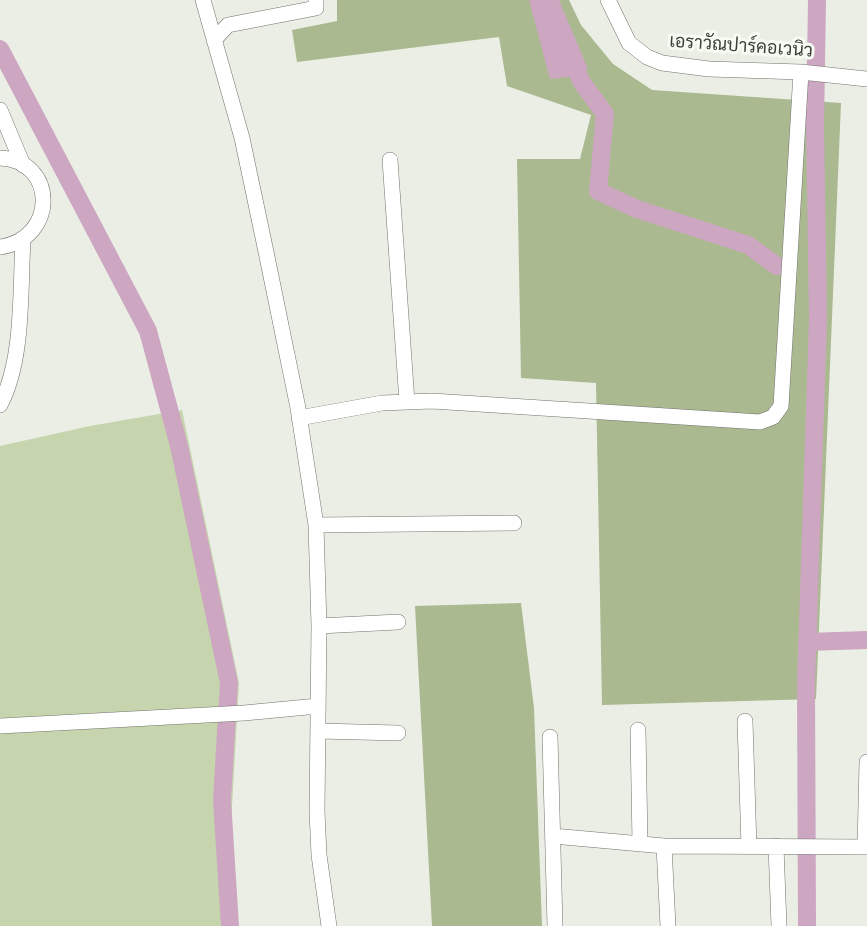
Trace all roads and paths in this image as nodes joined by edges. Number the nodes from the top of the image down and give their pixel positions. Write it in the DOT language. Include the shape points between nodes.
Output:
graph roads {
  1 [pos="202,0"];
  2 [pos="316,0"];
  3 [pos="608,0"];
  4 [pos="214,40"];
  5 [pos="802,72"];
  6 [pos="867,79"];
  7 [pos="0,110"];
  8 [pos="0,158"];
  9 [pos="390,160"];
  10 [pos="23,165"];
  11 [pos="23,240"];
  12 [pos="0,247"];
  13 [pos="407,402"];
  14 [pos="0,405"];
  15 [pos="299,418"];
  16 [pos="514,523"];
  17 [pos="315,525"];
  18 [pos="398,622"];
  19 [pos="319,626"];
  20 [pos="318,706"];
  21 [pos="745,721"];
  22 [pos="0,726"];
  23 [pos="638,730"];
  24 [pos="319,731"];
  25 [pos="398,733"];
  26 [pos="550,737"];
  27 [pos="867,762"];
  28 [pos="553,836"];
  29 [pos="640,843"];
  30 [pos="664,846"];
  31 [pos="776,846"];
  32 [pos="749,847"];
  33 [pos="866,847"];
  34 [pos="329,926"];
  35 [pos="555,926"];
  36 [pos="668,926"];
  37 [pos="779,926"];
  1 -- 4 [label="street"];
  2 -- 4 [label="street" via="316,8 228,26"];
  3 -- 5 [label="street, เอราวัณปาร์คอเวนิว" via="629,43 662,63"];
  4 -- 15 [label="street" via="242,138"];
  5 -- 6 [label="street, เอราวัณปาร์คอเวนิว"];
  5 -- 13 [label="street" via="781,406 773,417 760,422"];
  7 -- 10 [label="street"];
  8 -- 10 [label="street"];
  9 -- 13 [label="street"];
  10 -- 11 [label="street" via="38,179 44,206 33,231"];
  11 -- 12 [label="street"];
  11 -- 14 [label="street" via="19,324 9,388"];
  13 -- 15 [label="street"];
  15 -- 17 [label="street"];
  16 -- 17 [label="street"];
  17 -- 19 [label="street"];
  18 -- 19 [label="street"];
  19 -- 20 [label="street"];
  20 -- 22 [label="street"];
  20 -- 24 [label="street"];
  21 -- 32 [label="street"];
  23 -- 29 [label="street"];
  24 -- 25 [label="street"];
  24 -- 34 [label="street" via="319,855"];
  26 -- 28 [label="street"];
  27 -- 33 [label="street"];
  28 -- 29 [label="street"];
  28 -- 35 [label="street"];
  29 -- 30 [label="street"];
  30 -- 32 [label="street"];
  30 -- 36 [label="street"];
  31 -- 32 [label="street"];
  31 -- 33 [label="street"];
  31 -- 37 [label="street"];
}
